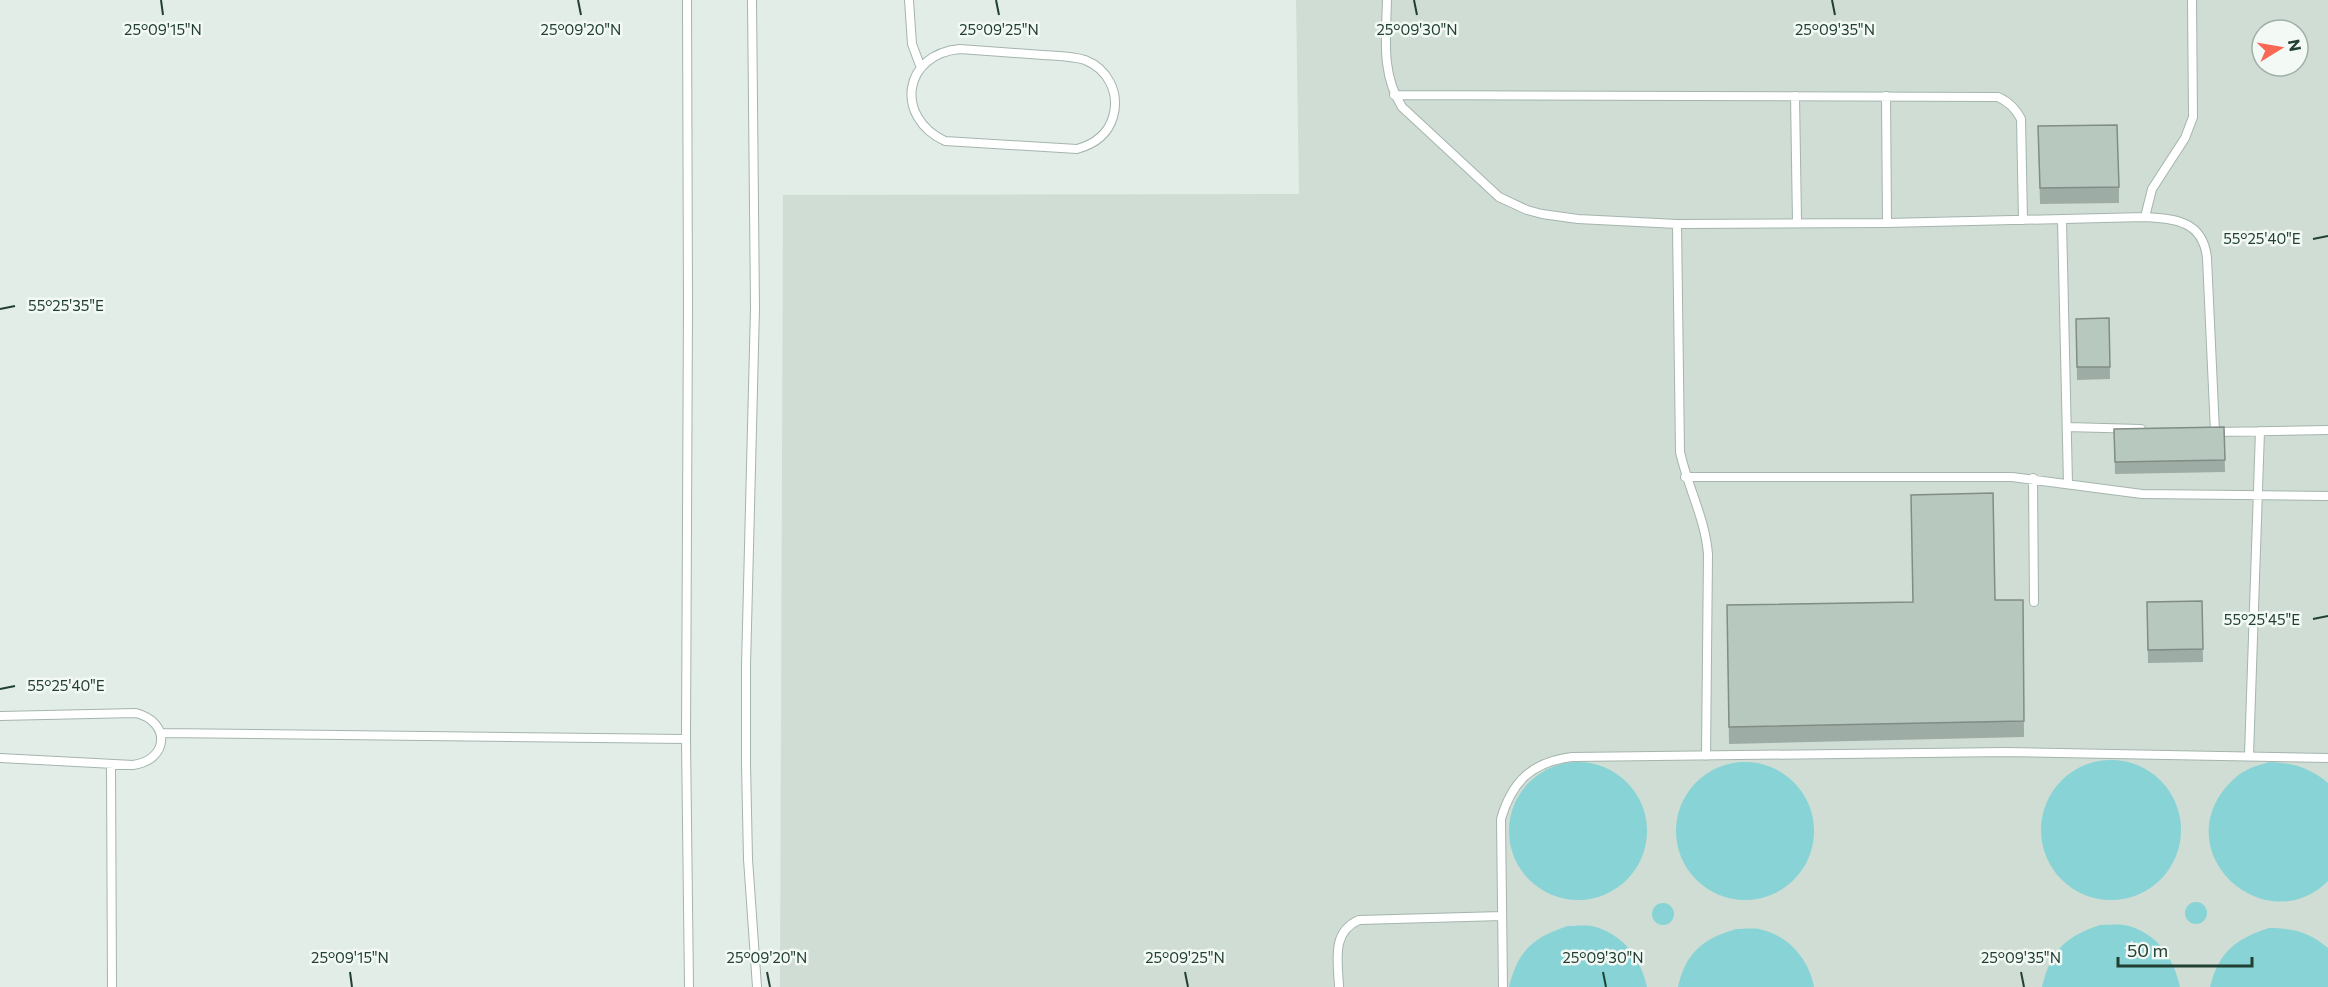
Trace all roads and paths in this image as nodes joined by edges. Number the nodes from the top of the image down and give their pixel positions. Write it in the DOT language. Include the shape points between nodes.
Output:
graph roads {
  1 [pos="687,0"];
  2 [pos="752,0"];
  3 [pos="909,0"];
  4 [pos="1387,0"];
  5 [pos="2192,0"];
  6 [pos="921,68"];
  7 [pos="1394,95"];
  8 [pos="1795,96"];
  9 [pos="1886,96"];
  10 [pos="2145,217"];
  11 [pos="2023,220"];
  12 [pos="2062,220"];
  13 [pos="1797,222"];
  14 [pos="1887,223"];
  15 [pos="1677,224"];
  16 [pos="2067,427"];
  17 [pos="2147,429"];
  18 [pos="2328,430"];
  19 [pos="2204,431"];
  20 [pos="2260,431"];
  21 [pos="2215,432"];
  22 [pos="1685,477"];
  23 [pos="2033,478"];
  24 [pos="2068,484"];
  25 [pos="2258,495"];
  26 [pos="2328,496"];
  27 [pos="2034,603"];
  28 [pos="0,716"];
  29 [pos="161,733"];
  30 [pos="686,739"];
  31 [pos="2249,755"];
  32 [pos="1706,756"];
  33 [pos="0,758"];
  34 [pos="2328,758"];
  35 [pos="111,764"];
  36 [pos="1502,916"];
  37 [pos="112,987"];
  38 [pos="689,987"];
  39 [pos="757,987"];
  40 [pos="1339,987"];
  41 [pos="1503,987"];
  1 -- 30 [label="lane"];
  2 -- 39 [label="lane" via="755,308 746,762"];
  3 -- 6 [label="lane" via="912,44"];
  4 -- 7 [label="lane" via="1386,62"];
  5 -- 10 [label="lane" via="2193,117 2185,138 2152,189"];
  6 -- 6 [label="lane" via="911,96 914,111 931,134 945,141 1077,149 1098,140 1115,112 1116,101 1109,80 1083,60 960,50 938,54"];
  7 -- 8 [label="lane"];
  7 -- 15 [label="lane" via="1412,118 1512,204 1542,214 1578,219"];
  8 -- 9 [label="lane"];
  8 -- 13 [label="lane"];
  9 -- 11 [label="lane" via="1987,96 2008,101 2021,119"];
  9 -- 14 [label="lane"];
  10 -- 12 [label="lane"];
  10 -- 21 [label="lane" via="2166,218 2192,227 2206,246"];
  11 -- 12 [label="lane"];
  11 -- 14 [label="lane"];
  12 -- 16 [label="lane"];
  13 -- 14 [label="lane"];
  13 -- 15 [label="lane"];
  15 -- 22 [label="lane" via="1679,427"];
  16 -- 17 [label="lane"];
  16 -- 24 [label="lane"];
  18 -- 20 [label="lane"];
  19 -- 21 [label="lane"];
  20 -- 21 [label="lane"];
  20 -- 25 [label="lane"];
  22 -- 23 [label="lane"];
  22 -- 32 [label="lane" via="1706,533 1708,555"];
  23 -- 24 [label="lane"];
  23 -- 27 [label="lane"];
  24 -- 25 [label="lane" via="2142,494"];
  25 -- 26 [label="lane"];
  25 -- 31 [label="lane"];
  28 -- 29 [label="lane" via="136,713 147,716"];
  29 -- 30 [label="lane"];
  29 -- 35 [label="lane" via="161,745 145,763"];
  30 -- 38 [label="lane"];
  31 -- 32 [label="lane" via="2007,752"];
  31 -- 34 [label="lane"];
  32 -- 36 [label="lane" via="1572,757 1547,762 1525,775 1506,803 1502,819"];
  33 -- 35 [label="lane"];
  35 -- 37 [label="lane"];
  36 -- 40 [label="lane" via="1352,923 1340,936 1338,945"];
  36 -- 41 [label="lane"];
}
